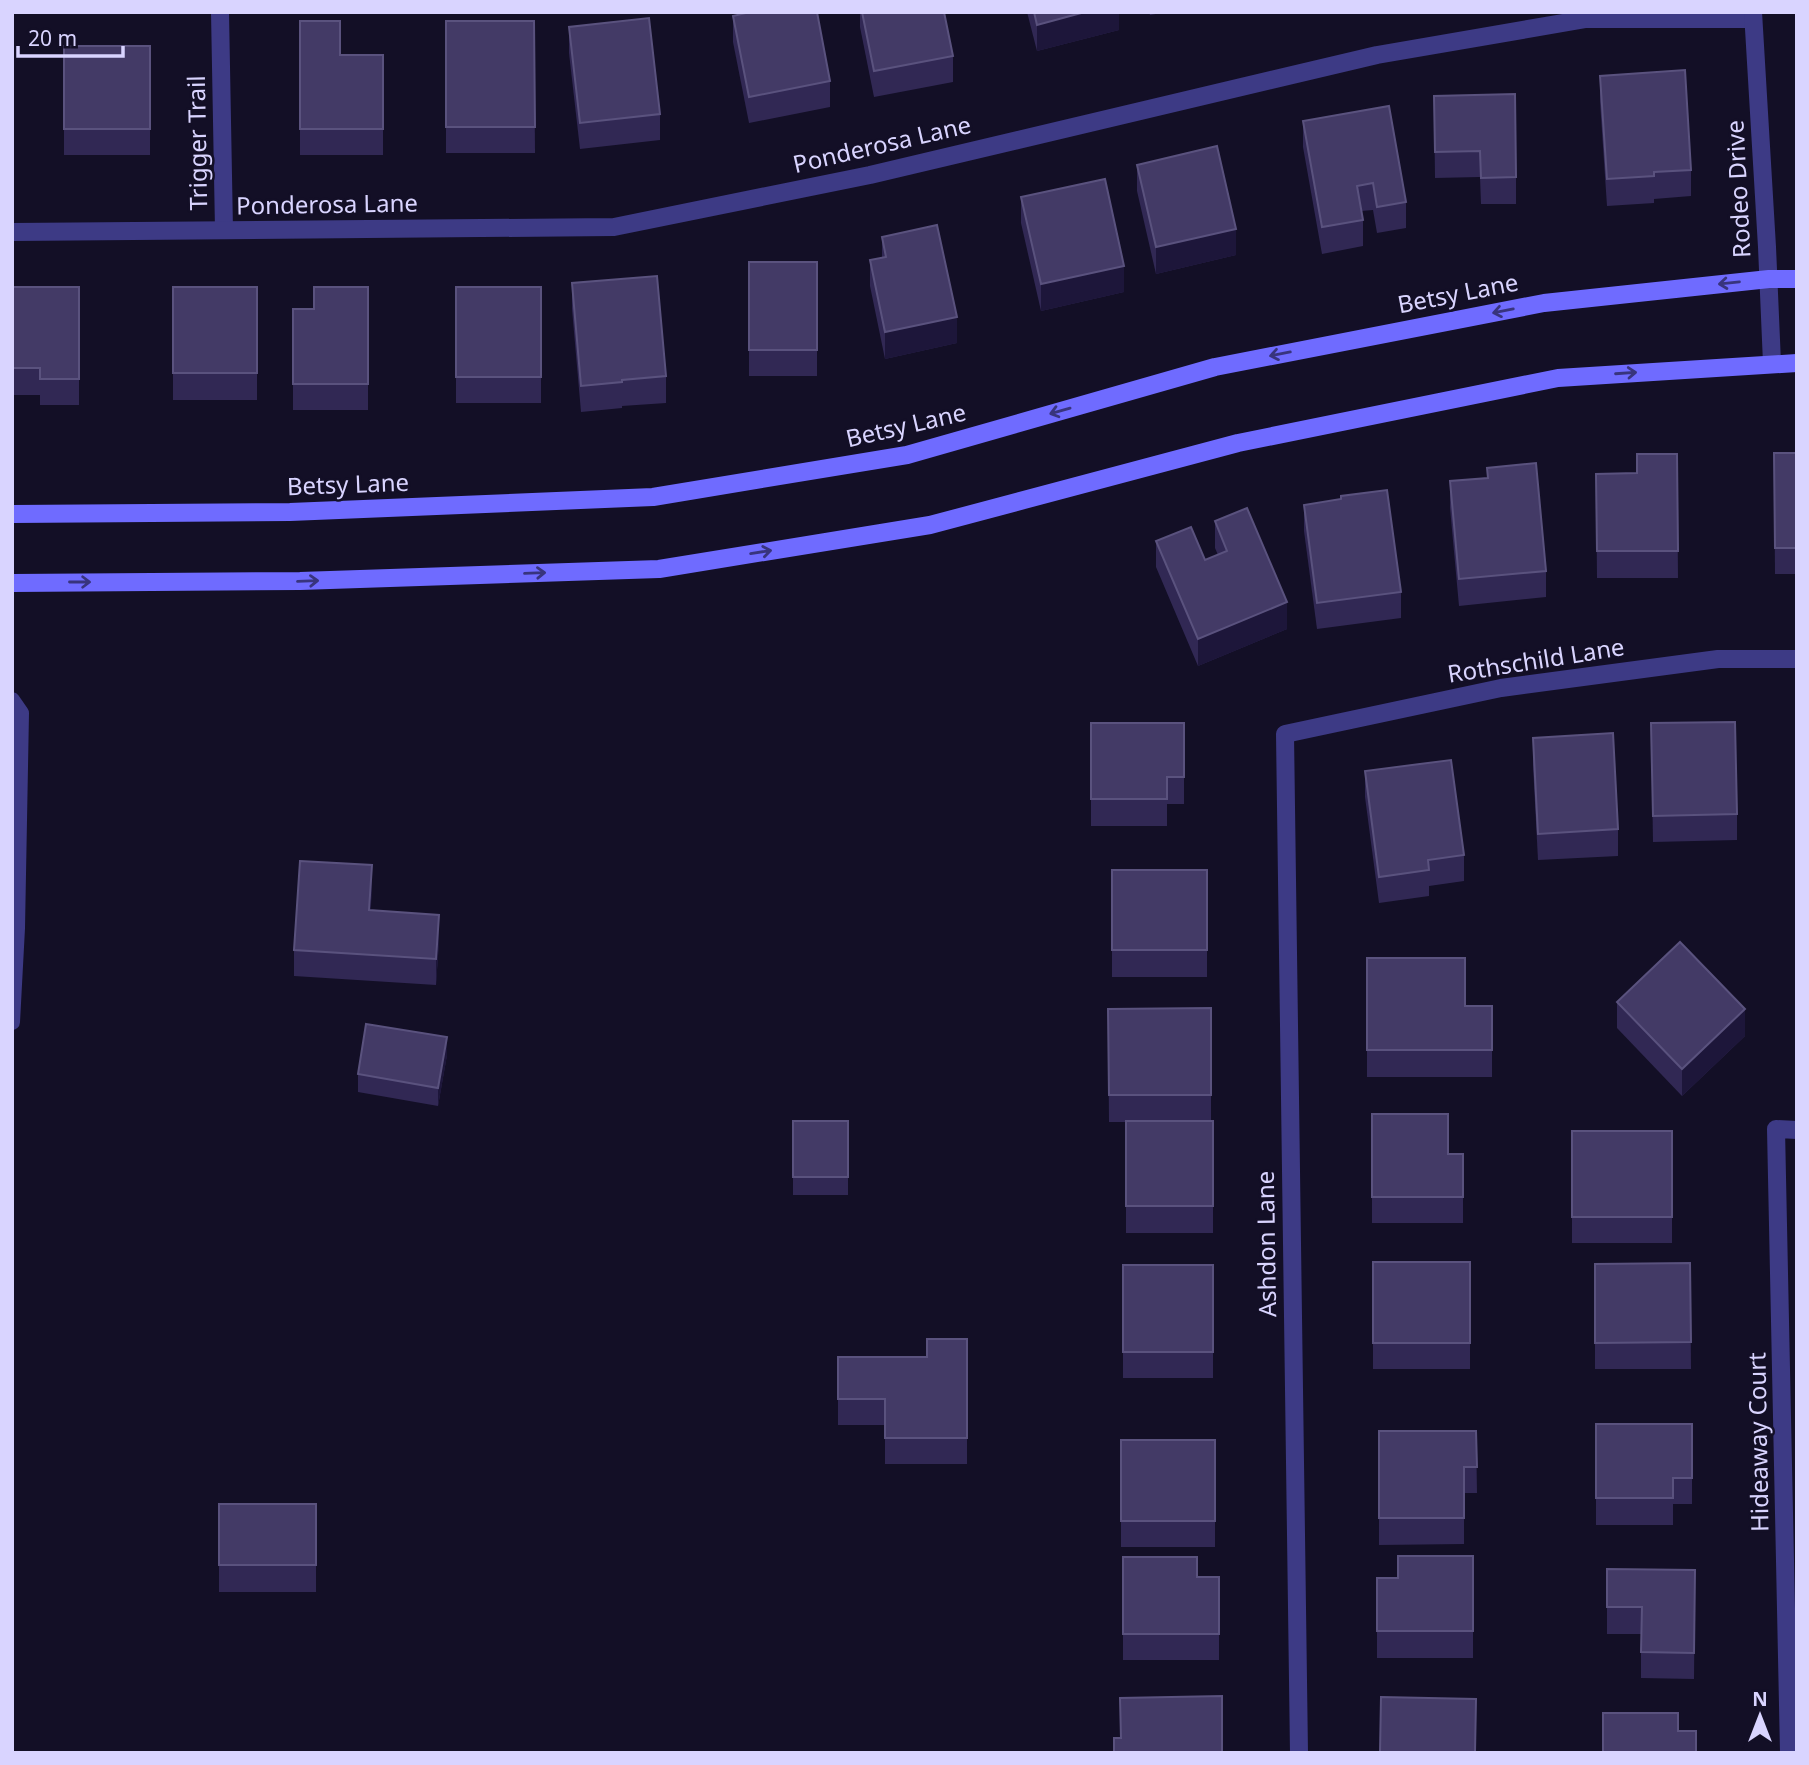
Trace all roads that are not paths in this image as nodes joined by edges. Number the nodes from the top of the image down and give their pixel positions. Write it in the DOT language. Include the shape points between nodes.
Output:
graph roads {
  1 [pos="220,12"];
  2 [pos="1753,16"];
  3 [pos="224,230"];
  4 [pos="12,232"];
  5 [pos="1769,279"];
  6 [pos="1797,279"];
  7 [pos="1772,363"];
  8 [pos="1797,363"];
  9 [pos="12,513"];
  10 [pos="12,583"];
  11 [pos="1797,659"];
  12 [pos="12,700"];
  13 [pos="1285,734"];
  14 [pos="12,1022"];
  15 [pos="1797,1130"];
  16 [pos="1792,1619"];
  17 [pos="1299,1753"];
  18 [pos="1789,1753"];
  1 -- 3 [label="street, Trigger Trail"];
  2 -- 3 [label="street, Ponderosa Lane" via="1586,19 1377,55 870,175 614,227"];
  2 -- 5 [label="street, Rodeo Drive"];
  3 -- 4 [label="street, Ponderosa Lane"];
  5 -- 6 [label="main road, Betsy Lane"];
  5 -- 7 [label="street, Rodeo Drive"];
  5 -- 9 [label="main road, Betsy Lane, one-way" via="1544,303 1393,332 1215,367 907,455 653,497 290,512"];
  7 -- 8 [label="main road"];
  10 -- 7 [label="main road, one-way" via="300,581 659,569 930,525 1238,443 1558,378"];
  11 -- 13 [label="street, Rothschild Lane" via="1718,659 1501,688"];
  12 -- 14 [label="lane" via="21,713"];
  13 -- 17 [label="street, Ashdon Lane"];
  15 -- 16 [label="street, Hideaway Court" via="1776,1129"];
  16 -- 18 [label="street, Hideaway Court"];
}
